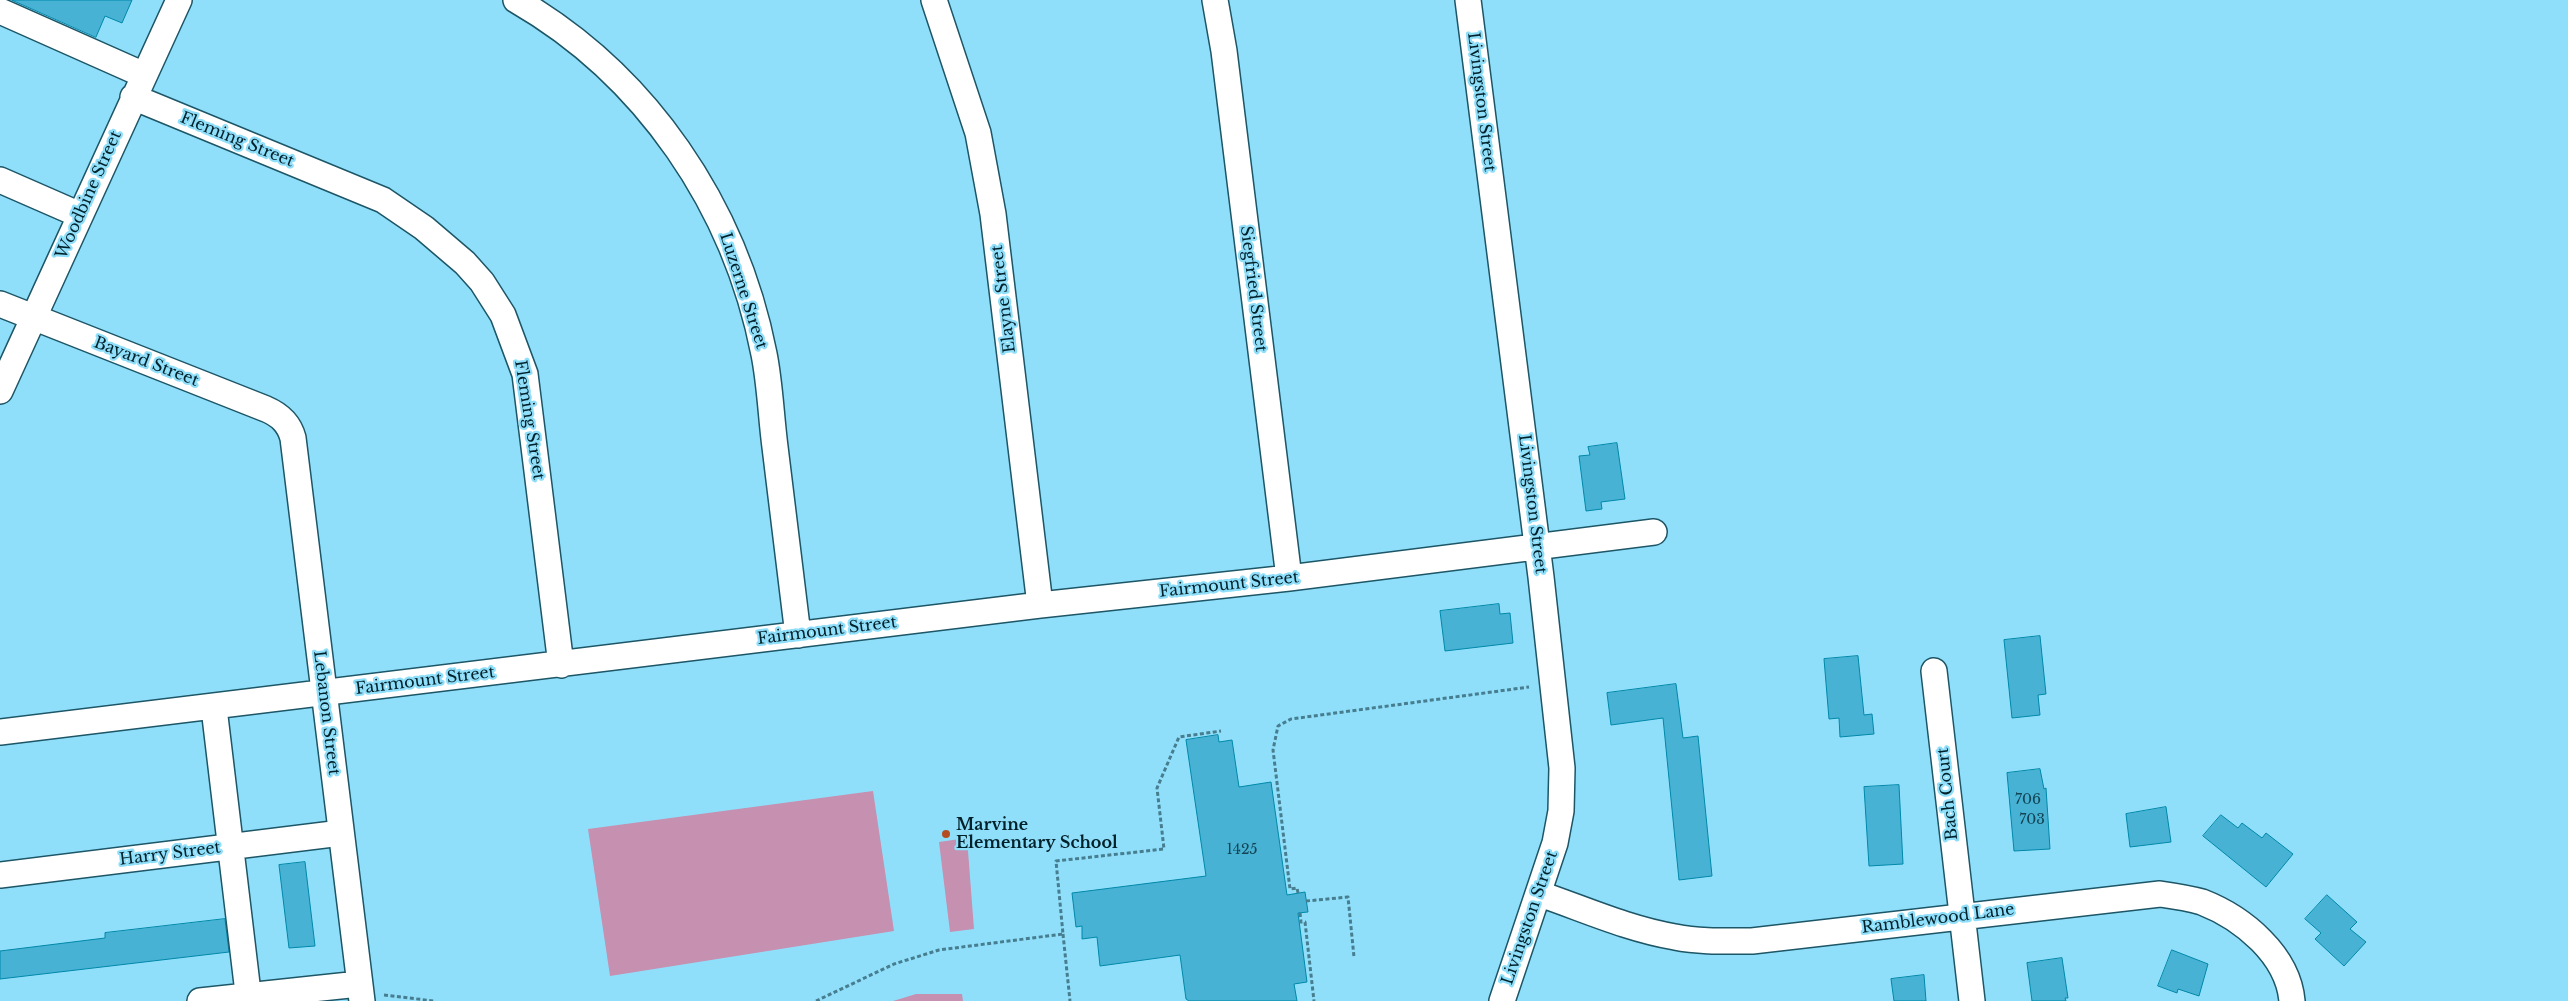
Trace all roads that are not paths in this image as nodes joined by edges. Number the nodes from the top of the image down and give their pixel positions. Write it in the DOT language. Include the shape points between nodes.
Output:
graph roads {
  1 [pos="179,0"];
  2 [pos="516,0"];
  3 [pos="934,0"];
  4 [pos="1215,0"];
  5 [pos="1468,0"];
  6 [pos="0,11"];
  7 [pos="144,75"];
  8 [pos="133,97"];
  9 [pos="0,180"];
  10 [pos="80,215"];
  11 [pos="0,304"];
  12 [pos="34,317"];
  13 [pos="0,391"];
  14 [pos="288,426"];
  15 [pos="1654,532"];
  16 [pos="1537,546"];
  17 [pos="1289,578"];
  18 [pos="1040,605"];
  19 [pos="798,635"];
  20 [pos="561,665"];
  21 [pos="1934,671"];
  22 [pos="323,693"];
  23 [pos="214,708"];
  24 [pos="0,732"];
  25 [pos="341,833"];
  26 [pos="231,846"];
  27 [pos="0,875"];
  28 [pos="1540,894"];
  29 [pos="1962,916"];
  30 [pos="367,994"];
  31 [pos="248,998"];
  32 [pos="200,1001"];
  33 [pos="1502,1001"];
  34 [pos="1972,1001"];
  35 [pos="2292,1001"];
  1 -- 7 [label="street, Woodbine Street"];
  2 -- 19 [label="street, Luzerne Street" via="562,28 643,104 688,164 724,230 749,299 764,354"];
  3 -- 18 [label="street, Elayne Street" via="978,133 993,214"];
  4 -- 17 [label="street, Siegfried Street"];
  5 -- 16 [label="street, Livingston Street"];
  6 -- 7 [label="street"];
  7 -- 8 [label="street, Woodbine Street"];
  8 -- 10 [label="street, Woodbine Street"];
  8 -- 20 [label="street, Fleming Street" via="383,200 424,228 482,282 503,315 525,374"];
  9 -- 10 [label="street"];
  10 -- 12 [label="street, Woodbine Street"];
  11 -- 12 [label="street, Bayard Street"];
  12 -- 13 [label="street, Woodbine Street"];
  12 -- 14 [label="street, Bayard Street" via="266,409 280,416"];
  14 -- 22 [label="street, Lebanon Street" via="294,443"];
  15 -- 16 [label="street, Fairmount Street"];
  16 -- 17 [label="street, Fairmount Street"];
  16 -- 28 [label="street, Livingston Street" via="1562,780 1560,820"];
  17 -- 18 [label="street, Fairmount Street"];
  18 -- 19 [label="street, Fairmount Street"];
  19 -- 20 [label="street, Fairmount Street"];
  20 -- 22 [label="street, Fairmount Street"];
  21 -- 29 [label="street, Bach Court"];
  22 -- 23 [label="street, Fairmount Street"];
  22 -- 25 [label="street, Lebanon Street"];
  23 -- 24 [label="street, Fairmount Street"];
  23 -- 26 [label="street"];
  25 -- 26 [label="street, Harry Street"];
  25 -- 30 [label="street, Lebanon Street"];
  26 -- 27 [label="street, Harry Street"];
  26 -- 31 [label="street"];
  28 -- 29 [label="street, Ramblewood Lane" via="1633,927 1675,937 1707,940 1752,941"];
  28 -- 33 [label="street, Livingston Street"];
  29 -- 34 [label="street, Bach Court"];
  29 -- 35 [label="street, Ramblewood Lane" via="2160,894 2181,897 2218,910 2255,934 2281,968"];
  30 -- 31 [label="street"];
  31 -- 32 [label="street"];
}
